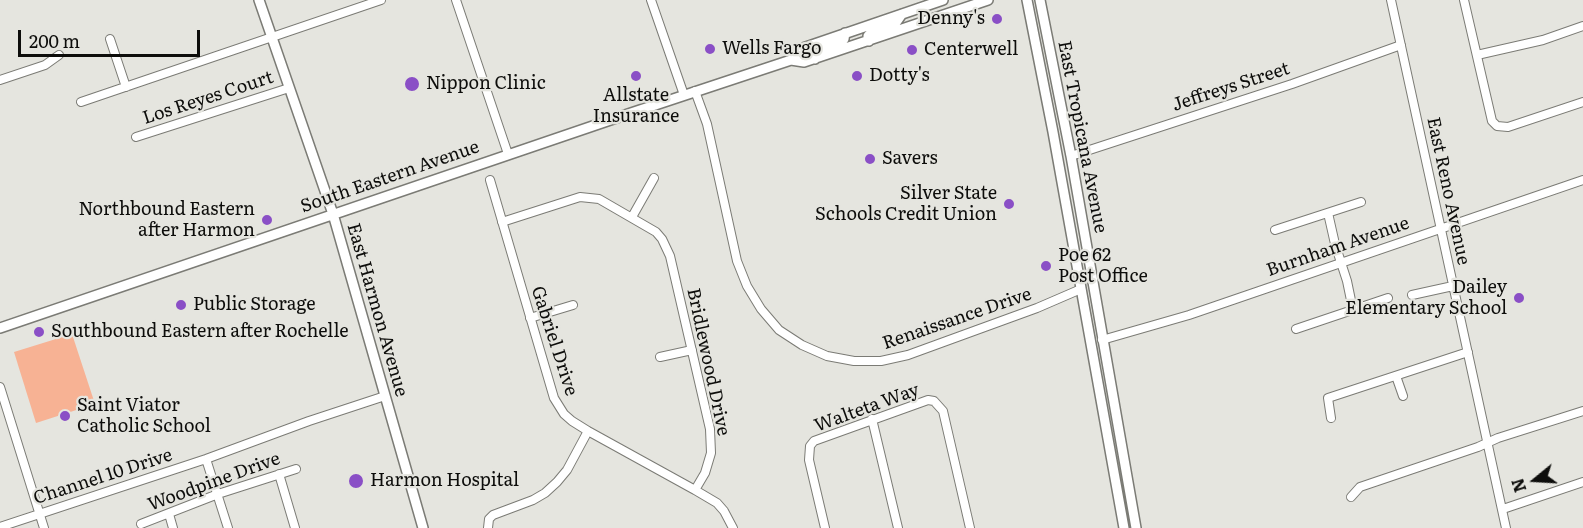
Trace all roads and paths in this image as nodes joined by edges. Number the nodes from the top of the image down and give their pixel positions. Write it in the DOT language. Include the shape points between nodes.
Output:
graph roads {
  1 [pos="259,0"];
  2 [pos="381,0"];
  3 [pos="456,0"];
  4 [pos="651,0"];
  5 [pos="943,0"];
  6 [pos="988,0"];
  7 [pos="1027,0"];
  8 [pos="1040,0"];
  9 [pos="1391,0"];
  10 [pos="1464,0"];
  11 [pos="902,14"];
  12 [pos="1583,26"];
  13 [pos="844,33"];
  14 [pos="272,38"];
  15 [pos="110,39"];
  16 [pos="869,41"];
  17 [pos="1401,45"];
  18 [pos="59,55"];
  19 [pos="1477,56"];
  20 [pos="815,59"];
  21 [pos="791,60"];
  22 [pos="0,80"];
  23 [pos="126,87"];
  24 [pos="289,88"];
  25 [pos="696,91"];
  26 [pos="684,95"];
  27 [pos="81,102"];
  28 [pos="1583,102"];
  29 [pos="1053,132"];
  30 [pos="135,137"];
  31 [pos="508,154"];
  32 [pos="1071,156"];
  33 [pos="1058,163"];
  34 [pos="654,178"];
  35 [pos="490,180"];
  36 [pos="1583,180"];
  37 [pos="1077,191"];
  38 [pos="1361,202"];
  39 [pos="1328,213"];
  40 [pos="333,214"];
  41 [pos="632,217"];
  42 [pos="502,222"];
  43 [pos="1440,228"];
  44 [pos="1275,230"];
  45 [pos="1340,262"];
  46 [pos="1454,286"];
  47 [pos="1081,289"];
  48 [pos="1413,295"];
  49 [pos="1388,298"];
  50 [pos="573,305"];
  51 [pos="1353,310"];
  52 [pos="1085,313"];
  53 [pos="530,318"];
  54 [pos="0,328"];
  55 [pos="1296,328"];
  56 [pos="1089,339"];
  57 [pos="1102,340"];
  58 [pos="692,350"];
  59 [pos="1468,352"];
  60 [pos="660,357"];
  61 [pos="1107,370"];
  62 [pos="1396,376"];
  63 [pos="0,387"];
  64 [pos="385,396"];
  65 [pos="1403,396"];
  66 [pos="1583,411"];
  67 [pos="1331,418"];
  68 [pos="872,419"];
  69 [pos="588,431"];
  70 [pos="1488,442"];
  71 [pos="206,459"];
  72 [pos="296,469"];
  73 [pos="1113,471"];
  74 [pos="279,474"];
  75 [pos="1583,482"];
  76 [pos="695,490"];
  77 [pos="218,494"];
  78 [pos="1351,497"];
  79 [pos="1503,509"];
  80 [pos="40,513"];
  81 [pos="169,514"];
  82 [pos="141,524"];
  83 [pos="489,524"];
  84 [pos="1125,526"];
  85 [pos="0,527"];
  86 [pos="44,528"];
  87 [pos="173,528"];
  88 [pos="228,528"];
  89 [pos="295,528"];
  90 [pos="423,528"];
  91 [pos="733,528"];
  92 [pos="825,528"];
  93 [pos="898,528"];
  94 [pos="970,528"];
  95 [pos="1136,528"];
  96 [pos="1506,528"];
  1 -- 14 [label="main road, East Harmon Avenue"];
  2 -- 14 [label="street"];
  3 -- 31 [label="street"];
  4 -- 26 [label="street"];
  5 -- 11 [label="main road, South Eastern Avenue"];
  6 -- 16 [label="main road, South Eastern Avenue"];
  7 -- 29 [label="main road, East Tropicana Avenue"];
  8 -- 32 [label="main road, East Tropicana Avenue"];
  9 -- 17 [label="street, East Reno Avenue"];
  10 -- 19 [label="street"];
  11 -- 13 [label="main road, South Eastern Avenue"];
  11 -- 16 [label="main road" via="895,24 871,33"];
  12 -- 19 [label="street"];
  13 -- 20 [label="main road" via="840,43 822,49"];
  13 -- 21 [label="main road, South Eastern Avenue" via="800,49"];
  14 -- 23 [label="street"];
  14 -- 24 [label="main road, East Harmon Avenue"];
  15 -- 23 [label="street"];
  16 -- 20 [label="main road, South Eastern Avenue"];
  17 -- 32 [label="street, Jeffreys Street"];
  17 -- 43 [label="street, East Reno Avenue"];
  18 -- 22 [label="street" via="45,65"];
  19 -- 28 [label="street" via="1492,121 1497,126 1508,127"];
  20 -- 21 [label="main road, South Eastern Avenue"];
  21 -- 25 [label="main road, South Eastern Avenue"];
  23 -- 27 [label="street"];
  24 -- 30 [label="street, Los Reyes Court"];
  24 -- 40 [label="main road, East Harmon Avenue"];
  25 -- 26 [label="main road, South Eastern Avenue"];
  25 -- 47 [label="street, Renaissance Drive" via="737,261 747,286 779,330 802,345 827,357 854,361 908,355"];
  26 -- 31 [label="main road, South Eastern Avenue"];
  29 -- 32 [label="main road" via="1061,138 1065,155"];
  29 -- 33 [label="main road, East Tropicana Avenue"];
  31 -- 40 [label="main road, South Eastern Avenue"];
  32 -- 37 [label="main road, East Tropicana Avenue"];
  33 -- 37 [label="main road" via="1064,164 1069,184"];
  33 -- 47 [label="main road, East Tropicana Avenue"];
  34 -- 41 [label="street"];
  35 -- 42 [label="street, Gabriel Drive"];
  36 -- 43 [label="street, Burnham Avenue"];
  37 -- 57 [label="main road, East Tropicana Avenue"];
  38 -- 39 [label="street"];
  39 -- 44 [label="street"];
  39 -- 45 [label="street"];
  40 -- 54 [label="main road, South Eastern Avenue"];
  40 -- 64 [label="main road, East Harmon Avenue"];
  41 -- 42 [label="street" via="599,199 580,197"];
  41 -- 58 [label="street, Bridlewood Drive" via="656,232 670,256"];
  42 -- 53 [label="street, Gabriel Drive"];
  43 -- 45 [label="street, Burnham Avenue"];
  43 -- 46 [label="street, East Reno Avenue"];
  45 -- 51 [label="street"];
  45 -- 57 [label="street, Burnham Avenue" via="1189,315"];
  46 -- 48 [label="street"];
  46 -- 59 [label="street, East Reno Avenue"];
  47 -- 52 [label="main road, East Tropicana Avenue"];
  49 -- 51 [label="street"];
  50 -- 53 [label="street"];
  51 -- 55 [label="street"];
  52 -- 56 [label="main road, East Tropicana Avenue"];
  52 -- 57 [label="main road" via="1093,320 1097,338"];
  53 -- 69 [label="street, Gabriel Drive" via="554,398 564,414"];
  56 -- 61 [label="main road" via="1096,343"];
  56 -- 73 [label="main road, East Tropicana Avenue"];
  57 -- 61 [label="main road, East Tropicana Avenue"];
  58 -- 60 [label="street"];
  58 -- 76 [label="street, Bridlewood Drive" via="710,429 711,453"];
  59 -- 62 [label="street"];
  59 -- 70 [label="street, East Reno Avenue"];
  61 -- 95 [label="main road, East Tropicana Avenue"];
  62 -- 65 [label="street"];
  62 -- 67 [label="street" via="1328,398"];
  63 -- 80 [label="street"];
  64 -- 71 [label="street, Channel 10 Drive"];
  64 -- 90 [label="main road, East Harmon Avenue"];
  66 -- 70 [label="street"];
  68 -- 92 [label="street, Walteta Way" via="810,446 809,460"];
  68 -- 93 [label="street"];
  68 -- 94 [label="street, Walteta Way" via="928,400 943,411"];
  69 -- 76 [label="street, Gabriel Drive"];
  69 -- 83 [label="street" via="557,482 533,500 498,512"];
  70 -- 78 [label="street" via="1360,487"];
  70 -- 79 [label="street, East Reno Avenue"];
  71 -- 77 [label="street"];
  71 -- 80 [label="street, Channel 10 Drive"];
  72 -- 74 [label="street, Woodpine Drive"];
  73 -- 84 [label="main road, East Tropicana Avenue"];
  73 -- 95 [label="main road"];
  74 -- 77 [label="street, Woodpine Drive"];
  74 -- 89 [label="street"];
  75 -- 79 [label="street"];
  76 -- 91 [label="street, Gabriel Drive" via="717,503"];
  77 -- 81 [label="street, Woodpine Drive"];
  77 -- 88 [label="street"];
  79 -- 96 [label="street, East Reno Avenue"];
  80 -- 85 [label="street, Channel 10 Drive"];
  80 -- 86 [label="street"];
  81 -- 82 [label="street, Woodpine Drive"];
  81 -- 87 [label="street"];
}
